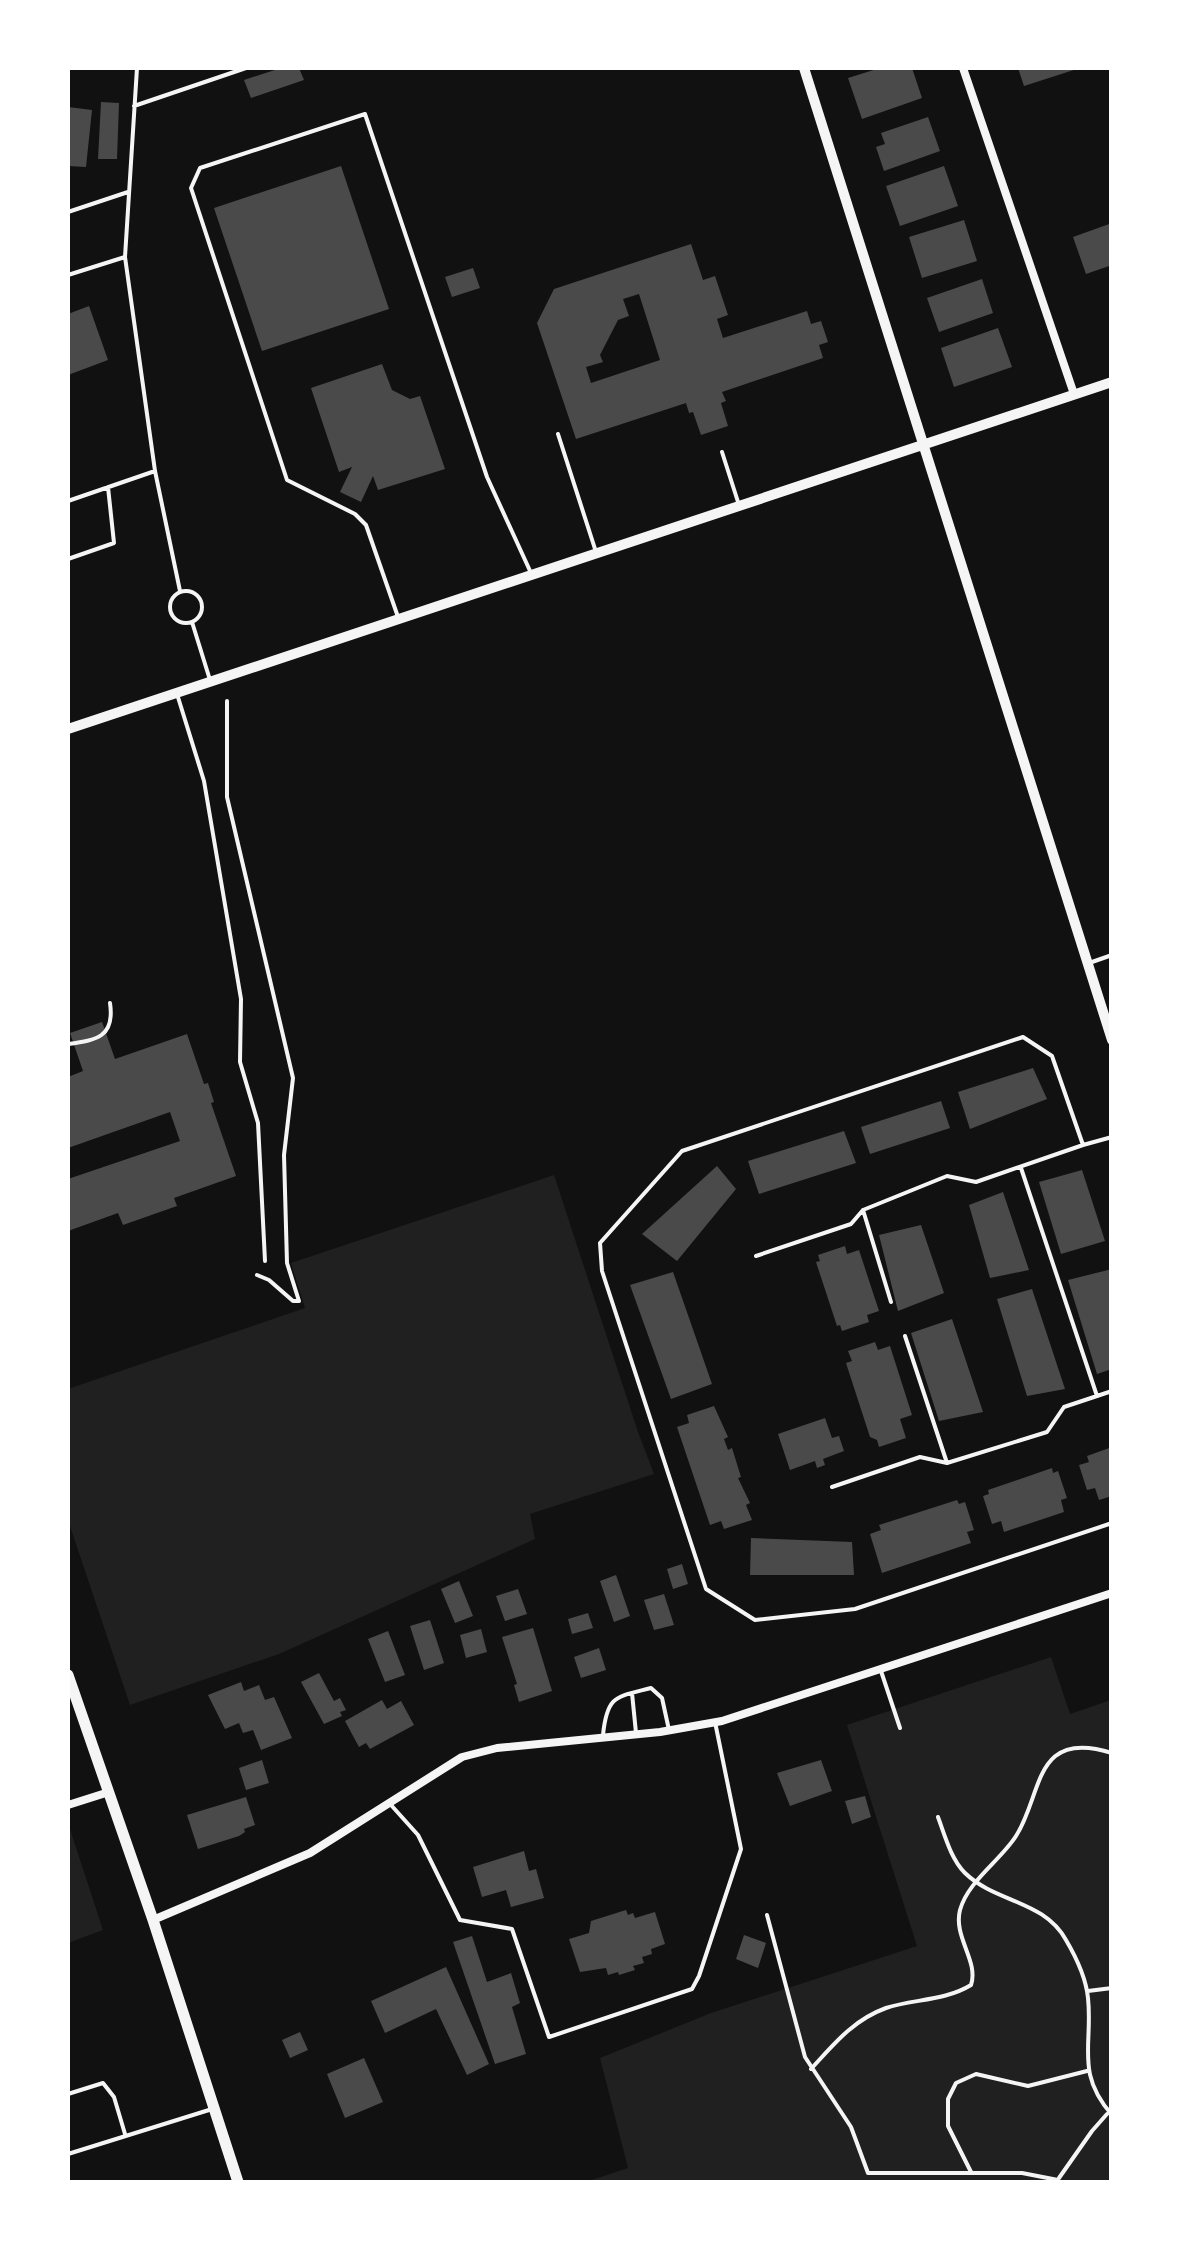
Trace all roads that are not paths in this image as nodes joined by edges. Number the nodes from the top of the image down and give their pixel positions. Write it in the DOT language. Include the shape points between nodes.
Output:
graph roads {
  1 [pos="136,68"];
  2 [pos="246,68"];
  3 [pos="804,68"];
  4 [pos="963,68"];
  5 [pos="134,106"];
  6 [pos="128,192"];
  7 [pos="68,212"];
  8 [pos="125,257"];
  9 [pos="68,275"];
  10 [pos="1112,382"];
  11 [pos="1074,394"];
  12 [pos="558,434"];
  13 [pos="924,443"];
  14 [pos="722,452"];
  15 [pos="156,472"];
  16 [pos="108,487"];
  17 [pos="68,500"];
  18 [pos="739,505"];
  19 [pos="596,552"];
  20 [pos="68,559"];
  21 [pos="531,573"];
  22 [pos="180,592"];
  23 [pos="398,620"];
  24 [pos="192,622"];
  25 [pos="211,682"];
  26 [pos="177,694"];
  27 [pos="68,730"];
  28 [pos="1112,955"];
  29 [pos="1087,963"];
  30 [pos="110,1003"];
  31 [pos="1112,1040"];
  32 [pos="68,1044"];
  33 [pos="1112,1137"];
  34 [pos="1083,1145"];
  35 [pos="1021,1166"];
  36 [pos="864,1210"];
  37 [pos="756,1256"];
  38 [pos="266,1261"];
  39 [pos="891,1302"];
  40 [pos="905,1336"];
  41 [pos="1112,1391"];
  42 [pos="1097,1396"];
  43 [pos="947,1463"];
  44 [pos="832,1488"];
  45 [pos="1112,1523"];
  46 [pos="1112,1593"];
  47 [pos="880,1668"];
  48 [pos="68,1675"];
  49 [pos="632,1693"];
  50 [pos="715,1722"];
  51 [pos="900,1728"];
  52 [pos="669,1730"];
  53 [pos="636,1734"];
  54 [pos="603,1738"];
  55 [pos="108,1792"];
  56 [pos="388,1802"];
  57 [pos="68,1804"];
  58 [pos="153,1920"];
  59 [pos="68,2094"];
  60 [pos="214,2108"];
  61 [pos="126,2134"];
  62 [pos="68,2154"];
  63 [pos="238,2182"];
  1 -- 5 [label="lane"];
  2 -- 5 [label="lane"];
  3 -- 13 [label="street"];
  4 -- 11 [label="street"];
  5 -- 6 [label="lane"];
  6 -- 7 [label="lane"];
  6 -- 8 [label="lane"];
  8 -- 9 [label="lane"];
  8 -- 15 [label="lane"];
  10 -- 11 [label="street"];
  11 -- 13 [label="street"];
  12 -- 19 [label="lane"];
  13 -- 18 [label="street"];
  13 -- 29 [label="street"];
  14 -- 18 [label="lane"];
  15 -- 16 [label="lane"];
  15 -- 22 [label="lane"];
  16 -- 17 [label="lane"];
  16 -- 20 [label="lane" via="114,543"];
  18 -- 19 [label="street"];
  19 -- 21 [label="street"];
  21 -- 23 [label="street"];
  21 -- 23 [label="lane" via="488,478 365,114 200,168 191,188 287,480 366,525"];
  22 -- 24 [label="lane" via="172,614"];
  22 -- 24 [label="lane" via="202,603"];
  23 -- 25 [label="street"];
  24 -- 25 [label="lane"];
  25 -- 26 [label="street"];
  26 -- 27 [label="street"];
  26 -- 38 [label="lane" via="204,781 241,999 240,1062 258,1123"];
  28 -- 29 [label="lane"];
  29 -- 31 [label="street"];
  30 -- 32 [label="lane" via="109,1030"];
  33 -- 34 [label="lane"];
  34 -- 35 [label="lane"];
  34 -- 45 [label="lane" via="1052,1056 1024,1037 682,1151 600,1243 602,1271 706,1589 755,1620 855,1609"];
  35 -- 36 [label="lane" via="976,1182 946,1176"];
  35 -- 42 [label="lane"];
  36 -- 37 [label="lane" via="851,1224"];
  36 -- 39 [label="lane"];
  40 -- 43 [label="lane"];
  41 -- 42 [label="lane"];
  42 -- 43 [label="lane" via="1064,1406 1047,1432"];
  43 -- 44 [label="lane" via="920,1457"];
  46 -- 47 [label="street"];
  47 -- 50 [label="street"];
  47 -- 51 [label="lane"];
  48 -- 55 [label="main road"];
  49 -- 52 [label="lane" via="657,1691"];
  49 -- 53 [label="lane"];
  49 -- 54 [label="lane" via="610,1703"];
  50 -- 52 [label="street"];
  50 -- 56 [label="lane" via="742,1849 699,1976 692,1989 549,2037 512,1928 460,1920 418,1835"];
  52 -- 53 [label="street"];
  53 -- 54 [label="street"];
  54 -- 56 [label="street" via="462,1757"];
  55 -- 57 [label="street"];
  55 -- 58 [label="main road"];
  56 -- 58 [label="street" via="310,1853"];
  58 -- 60 [label="main road"];
  59 -- 61 [label="lane" via="103,2083"];
  60 -- 61 [label="lane"];
  60 -- 63 [label="main road"];
  61 -- 62 [label="lane"];
}
